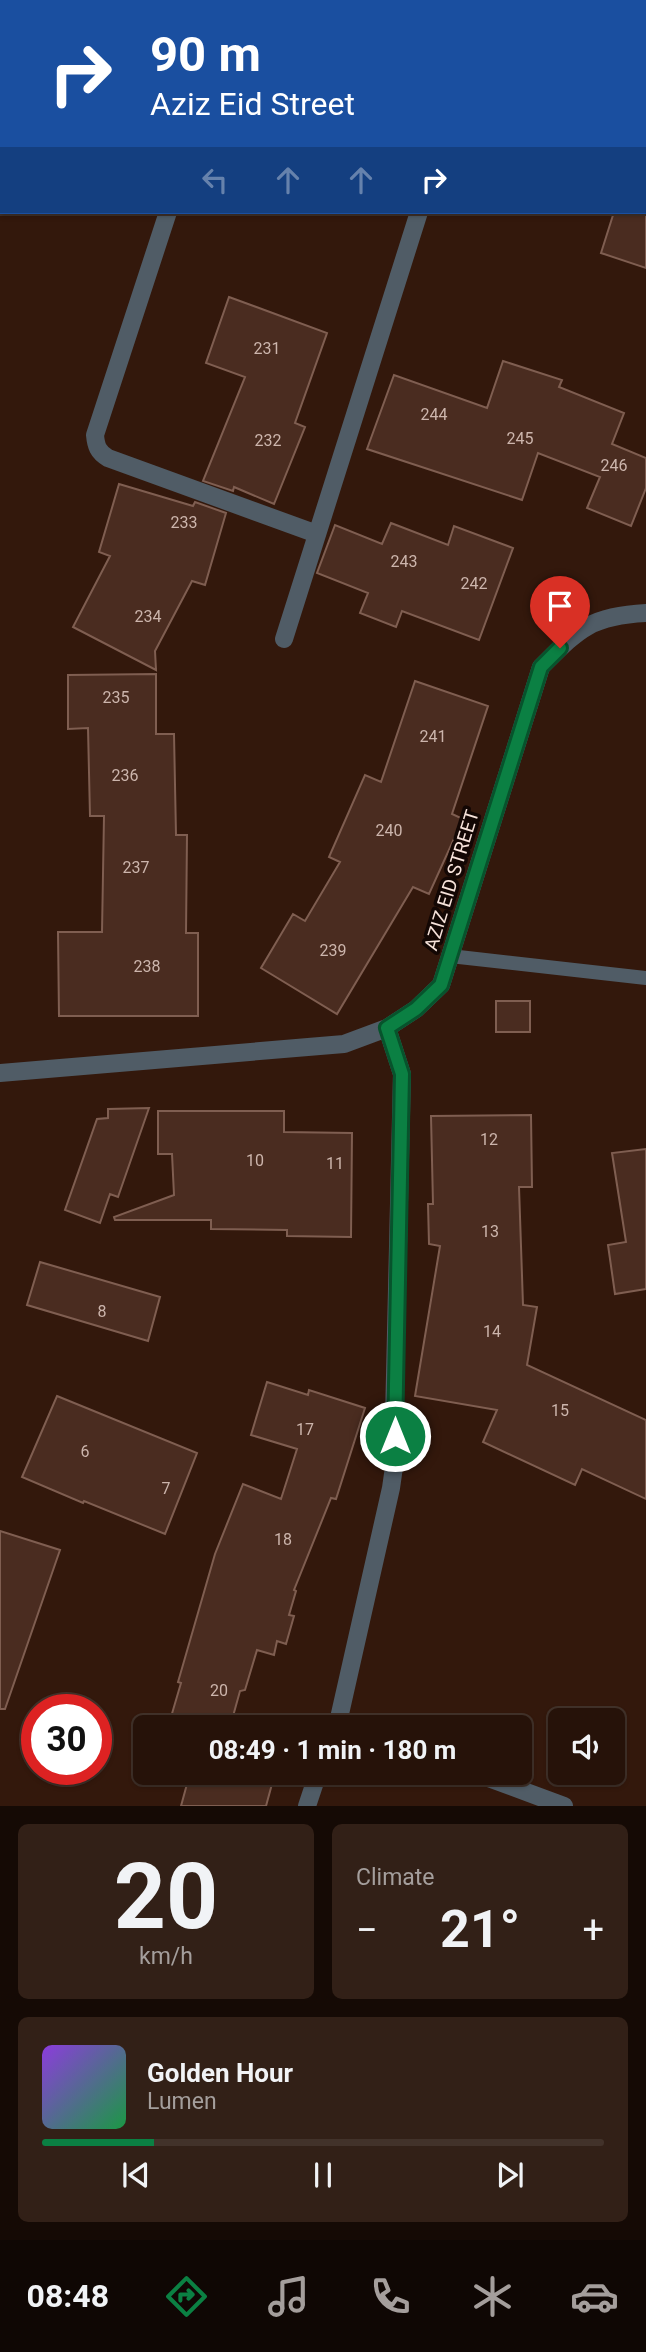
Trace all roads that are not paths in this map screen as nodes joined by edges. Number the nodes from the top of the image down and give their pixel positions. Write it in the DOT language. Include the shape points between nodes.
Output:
graph roads {
  1 [pos="168,214"];
  2 [pos="418,214"];
  3 [pos="317,534"];
  4 [pos="646,613"];
  5 [pos="284,639"];
  6 [pos="450,956"];
  7 [pos="646,978"];
  8 [pos="387,1028"];
  9 [pos="0,1073"];
  10 [pos="340,1715"];
  11 [pos="314,1785"];
  12 [pos="507,1785"];
  13 [pos="307,1806"];
  14 [pos="564,1806"];
  1 -- 3 [label="street" via="95,435 100,453"];
  2 -- 3 [label="street"];
  3 -- 5 [label="street"];
  4 -- 6 [label="street, AZIZ EID STREET" via="615,615 579,630 541,667"];
  6 -- 7 [label="lane"];
  6 -- 8 [label="street, AZIZ EID STREET" via="441,985"];
  8 -- 9 [label="street, AZIZ EID STREET" via="344,1044"];
  8 -- 10 [label="street" via="402,1074 396,1453"];
  11 -- 13 [label="street"];
  12 -- 14 [label="street"];
}
